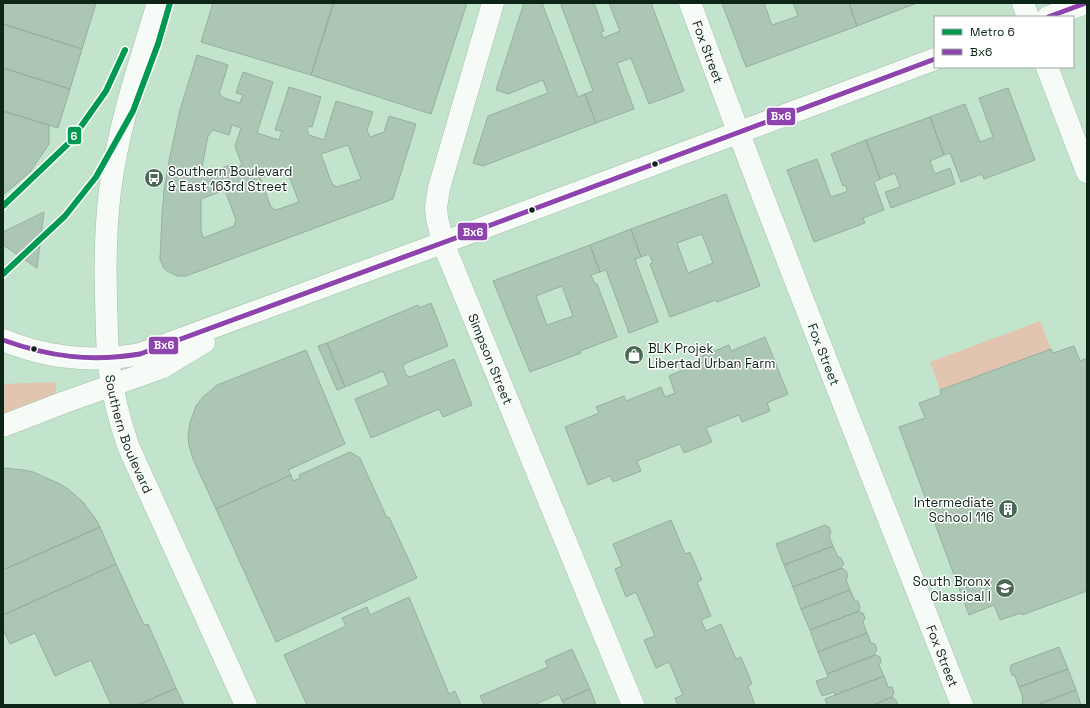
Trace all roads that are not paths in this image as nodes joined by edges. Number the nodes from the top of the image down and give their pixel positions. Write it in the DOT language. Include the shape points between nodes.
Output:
graph roads {
  1 [pos="158,3"];
  2 [pos="493,3"];
  3 [pos="690,3"];
  4 [pos="1023,3"];
  5 [pos="1086,3"];
  6 [pos="1028,16"];
  7 [pos="1051,16"];
  8 [pos="934,59"];
  9 [pos="1047,68"];
  10 [pos="738,132"];
  11 [pos="1087,172"];
  12 [pos="442,243"];
  13 [pos="250,314"];
  14 [pos="3,340"];
  15 [pos="108,359"];
  16 [pos="111,386"];
  17 [pos="3,426"];
  18 [pos="246,705"];
  19 [pos="633,705"];
  20 [pos="962,705"];
  1 -- 15 [label="street, Southern Boulevard" via="130,97 110,192 106,254"];
  2 -- 12 [label="street, Simpson Street" via="439,188 436,207"];
  3 -- 10 [label="street, Fox Street"];
  4 -- 6 [label="street"];
  5 -- 7 [label="street"];
  8 -- 10 [label="street"];
  9 -- 11 [label="street"];
  10 -- 12 [label="street"];
  10 -- 20 [label="street, Fox Street"];
  12 -- 13 [label="street"];
  12 -- 19 [label="street, Simpson Street"];
  13 -- 15 [label="street" via="152,350"];
  13 -- 16 [label="street" via="161,368"];
  14 -- 15 [label="street" via="56,356"];
  15 -- 16 [label="street, Southern Boulevard"];
  16 -- 17 [label="street"];
  16 -- 18 [label="street, Southern Boulevard" via="129,448"];
}
